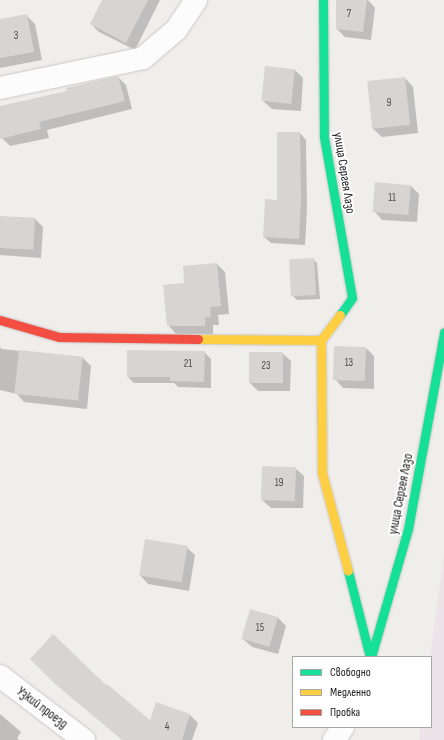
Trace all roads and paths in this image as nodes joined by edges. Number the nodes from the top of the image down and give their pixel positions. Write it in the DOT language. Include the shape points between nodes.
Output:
graph roads {
  1 [pos="196,0"];
  2 [pos="323,0"];
  3 [pos="0,88"];
  4 [pos="0,320"];
  5 [pos="444,332"];
  6 [pos="321,340"];
  7 [pos="370,656"];
  8 [pos="370,656"];
  9 [pos="0,676"];
  10 [pos="343,728"];
  11 [pos="344,728"];
  12 [pos="84,740"];
  13 [pos="334,740"];
  14 [pos="344,740"];
  1 -- 3 [label="street" via="176,30 143,58"];
  2 -- 6 [label="street, улица Сергея Лазо" via="324,137 352,298"];
  4 -- 6 [label="street" via="59,337"];
  5 -- 8 [label="street, улица Сергея Лазо" via="408,529"];
  6 -- 7 [label="street, улица Сергея Лазо" via="322,473"];
  9 -- 12 [label="street, Узкий проезд"];
  10 -- 13 [label="street"];
  11 -- 14 [label="street"];
}
